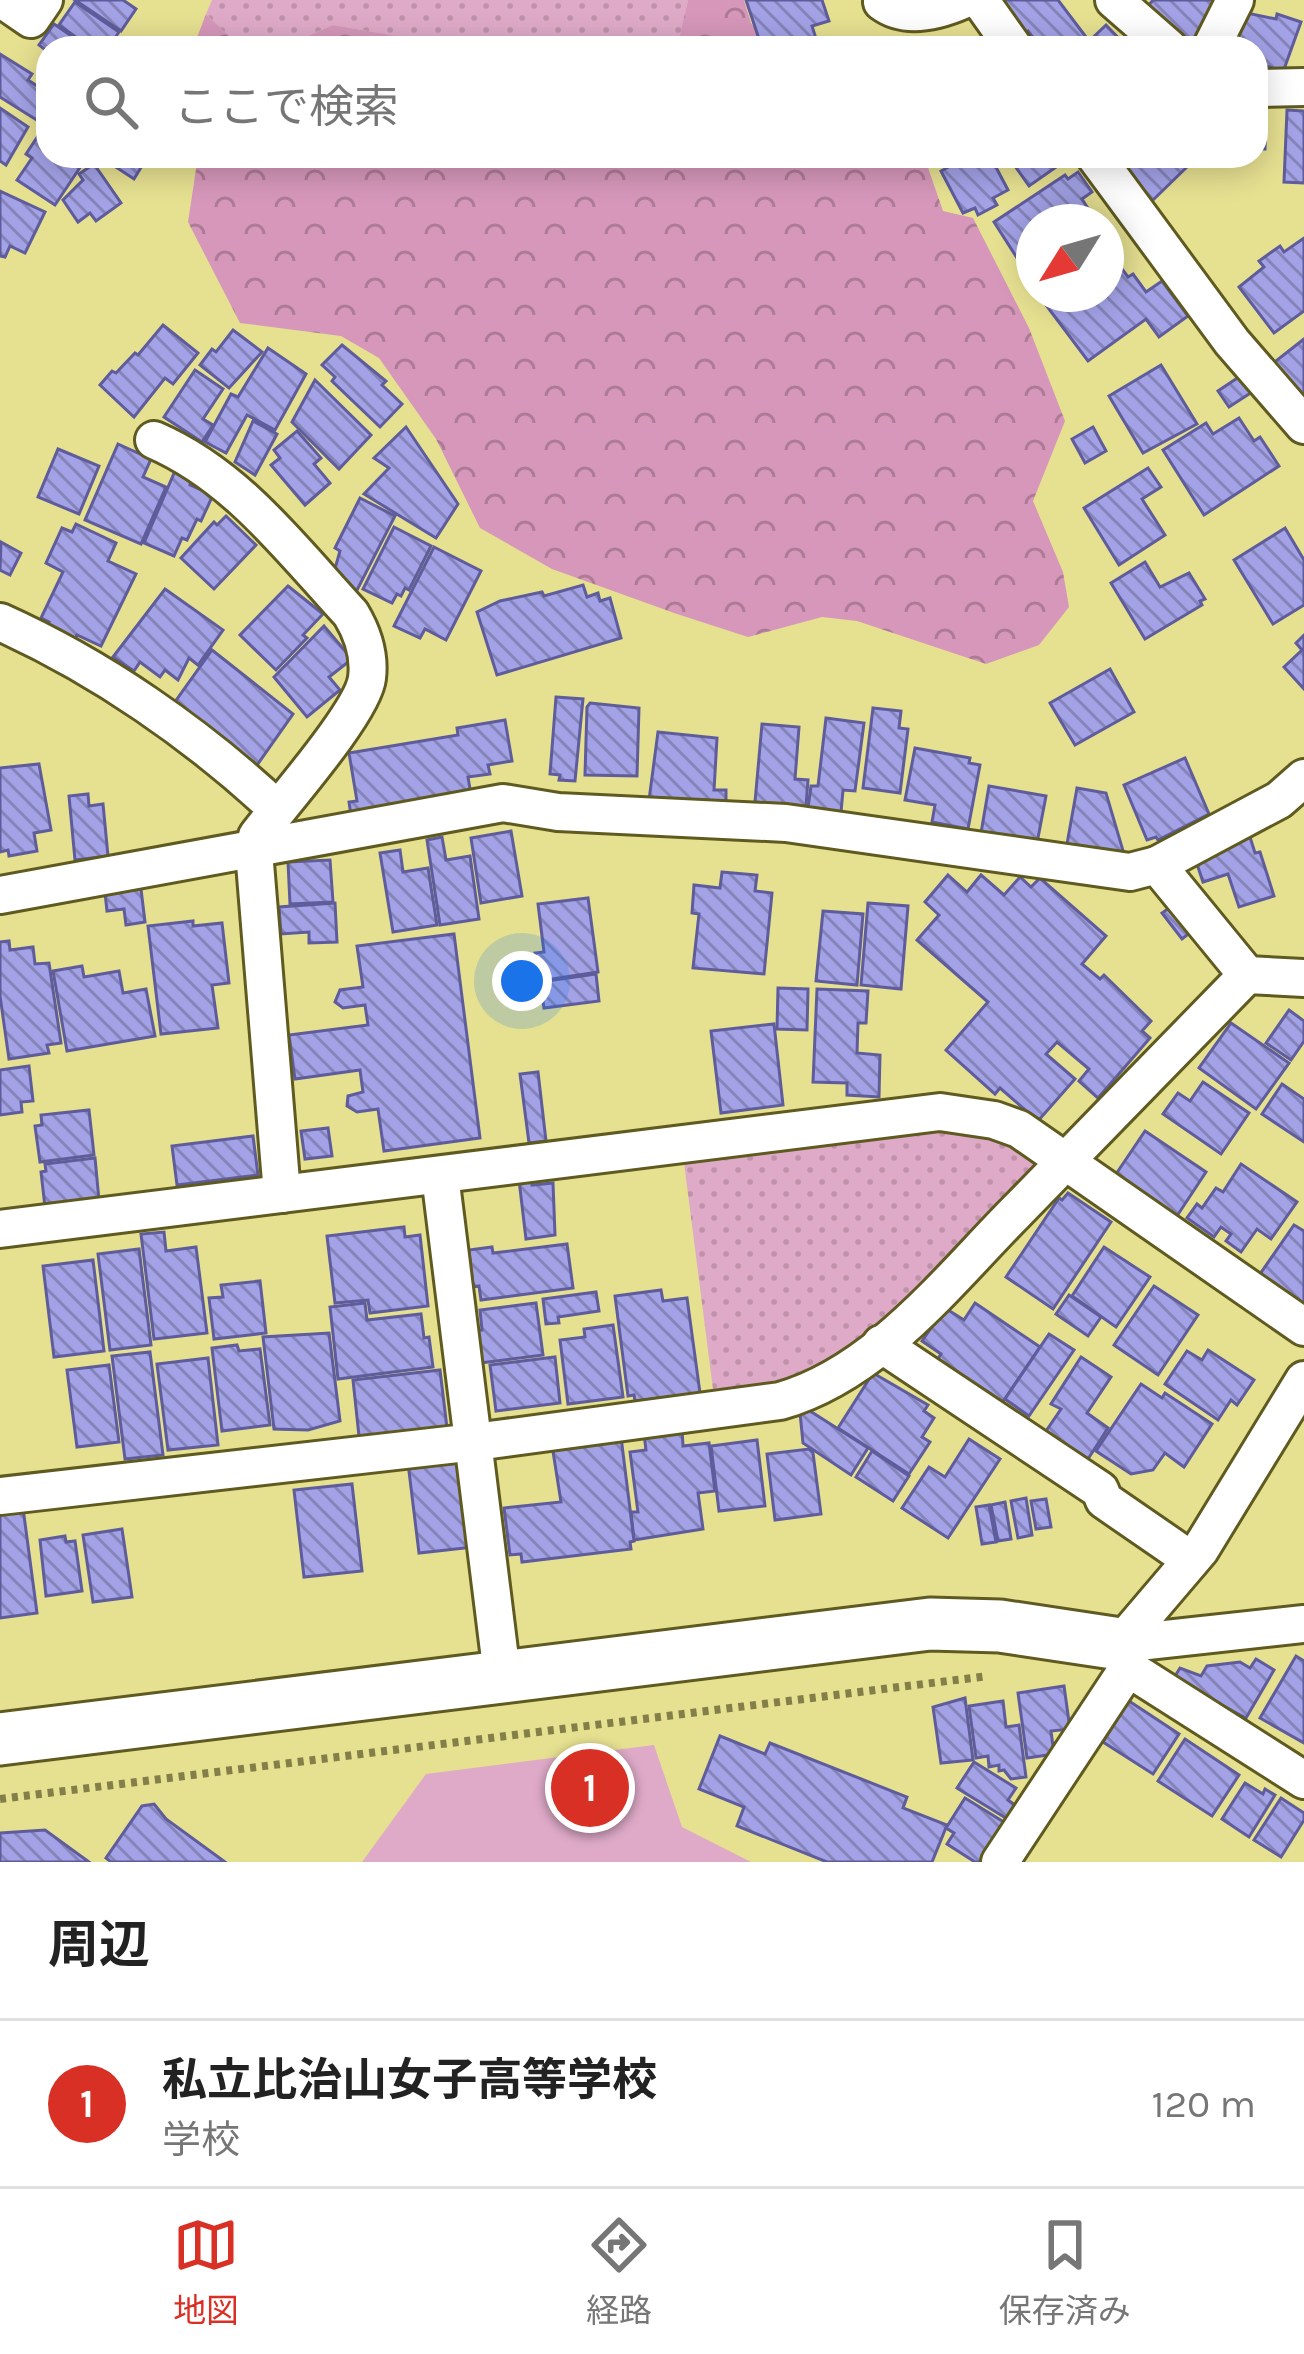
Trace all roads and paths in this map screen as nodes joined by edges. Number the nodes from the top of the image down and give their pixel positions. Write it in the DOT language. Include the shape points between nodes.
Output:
graph roads {
  1 [pos="3,0"];
  2 [pos="44,0"];
  3 [pos="963,0"];
  4 [pos="980,0"];
  5 [pos="1114,0"];
  6 [pos="1235,0"];
  7 [pos="882,2"];
  8 [pos="1006,36"];
  9 [pos="1155,36"];
  10 [pos="1217,36"];
  11 [pos="1304,87"];
  12 [pos="1268,88"];
  13 [pos="1104,168"];
  14 [pos="1304,425"];
  15 [pos="154,440"];
  16 [pos="0,622"];
  17 [pos="1304,778"];
  18 [pos="277,809"];
  19 [pos="254,851"];
  20 [pos="1156,865"];
  21 [pos="0,895"];
  22 [pos="1246,975"];
  23 [pos="1304,979"];
  24 [pos="1066,1162"];
  25 [pos="440,1175"];
  26 [pos="282,1195"];
  27 [pos="0,1229"];
  28 [pos="1304,1328"];
  29 [pos="881,1344"];
  30 [pos="1304,1381"];
  31 [pos="475,1442"];
  32 [pos="0,1496"];
  33 [pos="1191,1560"];
  34 [pos="1304,1624"];
  35 [pos="1124,1656"];
  36 [pos="502,1676"];
  37 [pos="996,1676"];
  38 [pos="0,1738"];
  39 [pos="1304,1780"];
  40 [pos="0,1799"];
  41 [pos="1000,1862"];
  1 -- 2 [label="street" via="31,19"];
  3 -- 7 [label="street" via="925,12 896,12"];
  4 -- 8 [label="street"];
  5 -- 9 [label="street"];
  6 -- 10 [label="street"];
  11 -- 12 [label="street"];
  13 -- 14 [label="street"];
  15 -- 18 [label="street" via="238,491 365,638 367,681"];
  16 -- 18 [label="street" via="139,700"];
  17 -- 20 [label="street" via="1279,800"];
  18 -- 19 [label="street"];
  19 -- 20 [label="street" via="502,803 786,823 1130,872"];
  19 -- 21 [label="street"];
  19 -- 26 [label="street"];
  20 -- 22 [label="street"];
  22 -- 23 [label="street"];
  22 -- 24 [label="street"];
  24 -- 25 [label="street" via="1018,1129 940,1112"];
  24 -- 28 [label="street"];
  24 -- 29 [label="street"];
  25 -- 26 [label="street"];
  25 -- 31 [label="street"];
  26 -- 27 [label="street"];
  29 -- 31 [label="street" via="834,1380 780,1401"];
  29 -- 33 [label="street"];
  30 -- 33 [label="street"];
  31 -- 32 [label="street"];
  31 -- 36 [label="street"];
  33 -- 35 [label="street"];
  34 -- 35 [label="street"];
  35 -- 36 [label="street" via="1000,1626 930,1624"];
  35 -- 39 [label="street"];
  35 -- 41 [label="street"];
  36 -- 38 [label="street"];
  37 -- 40 [label="path"];
}
